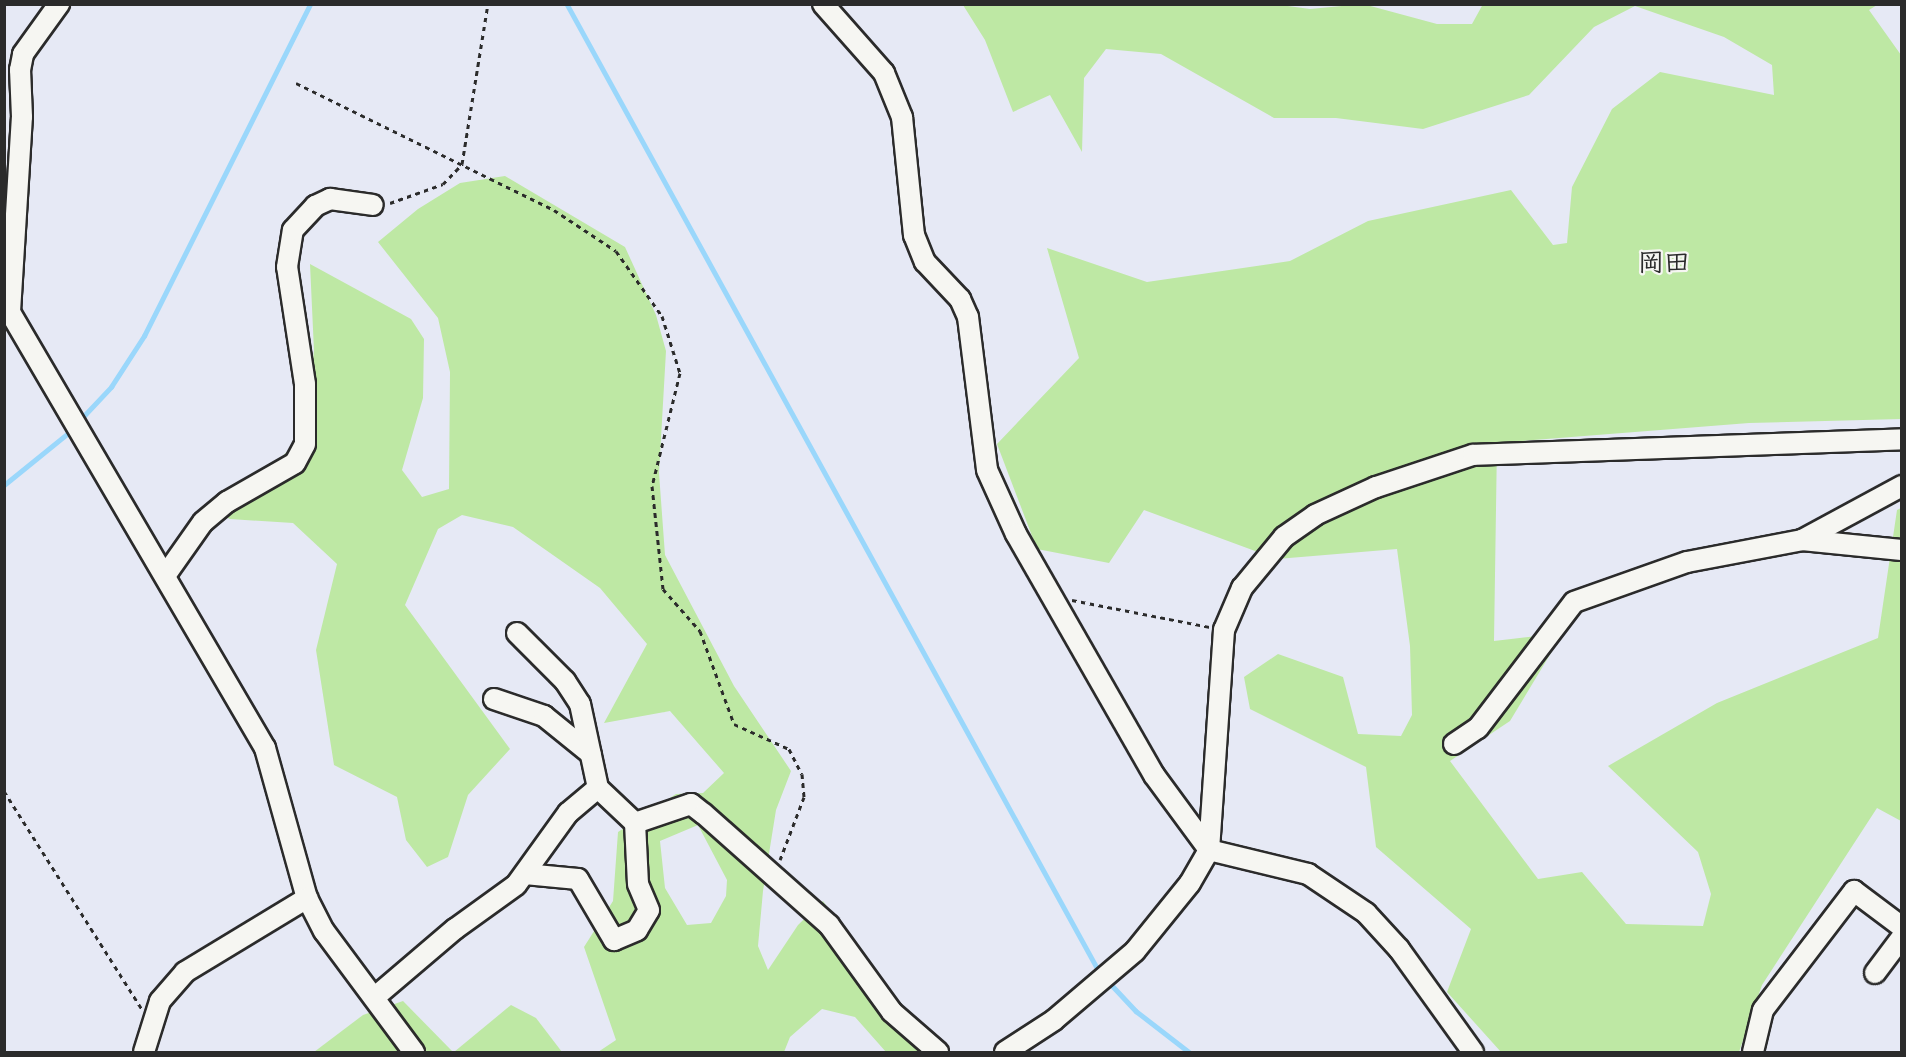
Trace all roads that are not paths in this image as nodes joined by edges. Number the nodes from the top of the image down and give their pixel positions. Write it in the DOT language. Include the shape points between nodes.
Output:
graph roads {
  1 [pos="59,4"];
  2 [pos="823,4"];
  3 [pos="373,205"];
  4 [pos="7,307"];
  5 [pos="1902,439"];
  6 [pos="1902,486"];
  7 [pos="1802,540"];
  8 [pos="1902,550"];
  9 [pos="167,573"];
  10 [pos="517,633"];
  11 [pos="494,699"];
  12 [pos="1454,744"];
  13 [pos="591,754"];
  14 [pos="598,788"];
  15 [pos="635,823"];
  16 [pos="1209,850"];
  17 [pos="525,874"];
  18 [pos="308,898"];
  19 [pos="1902,927"];
  20 [pos="1902,937"];
  21 [pos="1875,973"];
  22 [pos="375,997"];
  23 [pos="144,1053"];
  24 [pos="414,1053"];
  25 [pos="938,1053"];
  26 [pos="1005,1053"];
  27 [pos="1473,1053"];
  28 [pos="1753,1053"];
  1 -- 4 [label="street" via="23,54 20,70 22,117"];
  2 -- 16 [label="street" via="884,73 902,117 914,235 926,261 960,299 968,317 987,470 1016,534 1154,775"];
  3 -- 9 [label="street" via="330,199 315,206 293,230 286,267 305,384 305,444 295,463 227,502 203,522"];
  4 -- 9 [label="street"];
  5 -- 16 [label="street" via="1473,455 1376,487 1315,515 1284,537 1242,588 1224,630"];
  6 -- 7 [label="street"];
  7 -- 8 [label="street"];
  7 -- 12 [label="street" via="1687,562 1574,602 1478,728"];
  9 -- 18 [label="street" via="265,748"];
  10 -- 13 [label="street" via="565,681 580,704"];
  11 -- 13 [label="street" via="544,716"];
  13 -- 14 [label="street"];
  14 -- 15 [label="street"];
  14 -- 17 [label="street" via="568,813"];
  15 -- 17 [label="street" via="639,884 649,909 637,930 614,940 578,879"];
  15 -- 25 [label="street" via="691,804 775,873 829,925 892,1012"];
  16 -- 26 [label="street" via="1190,883 1135,951 1053,1020"];
  16 -- 27 [label="street" via="1308,874 1366,913 1399,949"];
  17 -- 22 [label="street"];
  18 -- 22 [label="street" via="324,931"];
  18 -- 23 [label="street" via="186,972 160,1001"];
  19 -- 28 [label="street" via="1854,891 1763,1010"];
  20 -- 21 [label="street"];
  22 -- 24 [label="street"];
}
